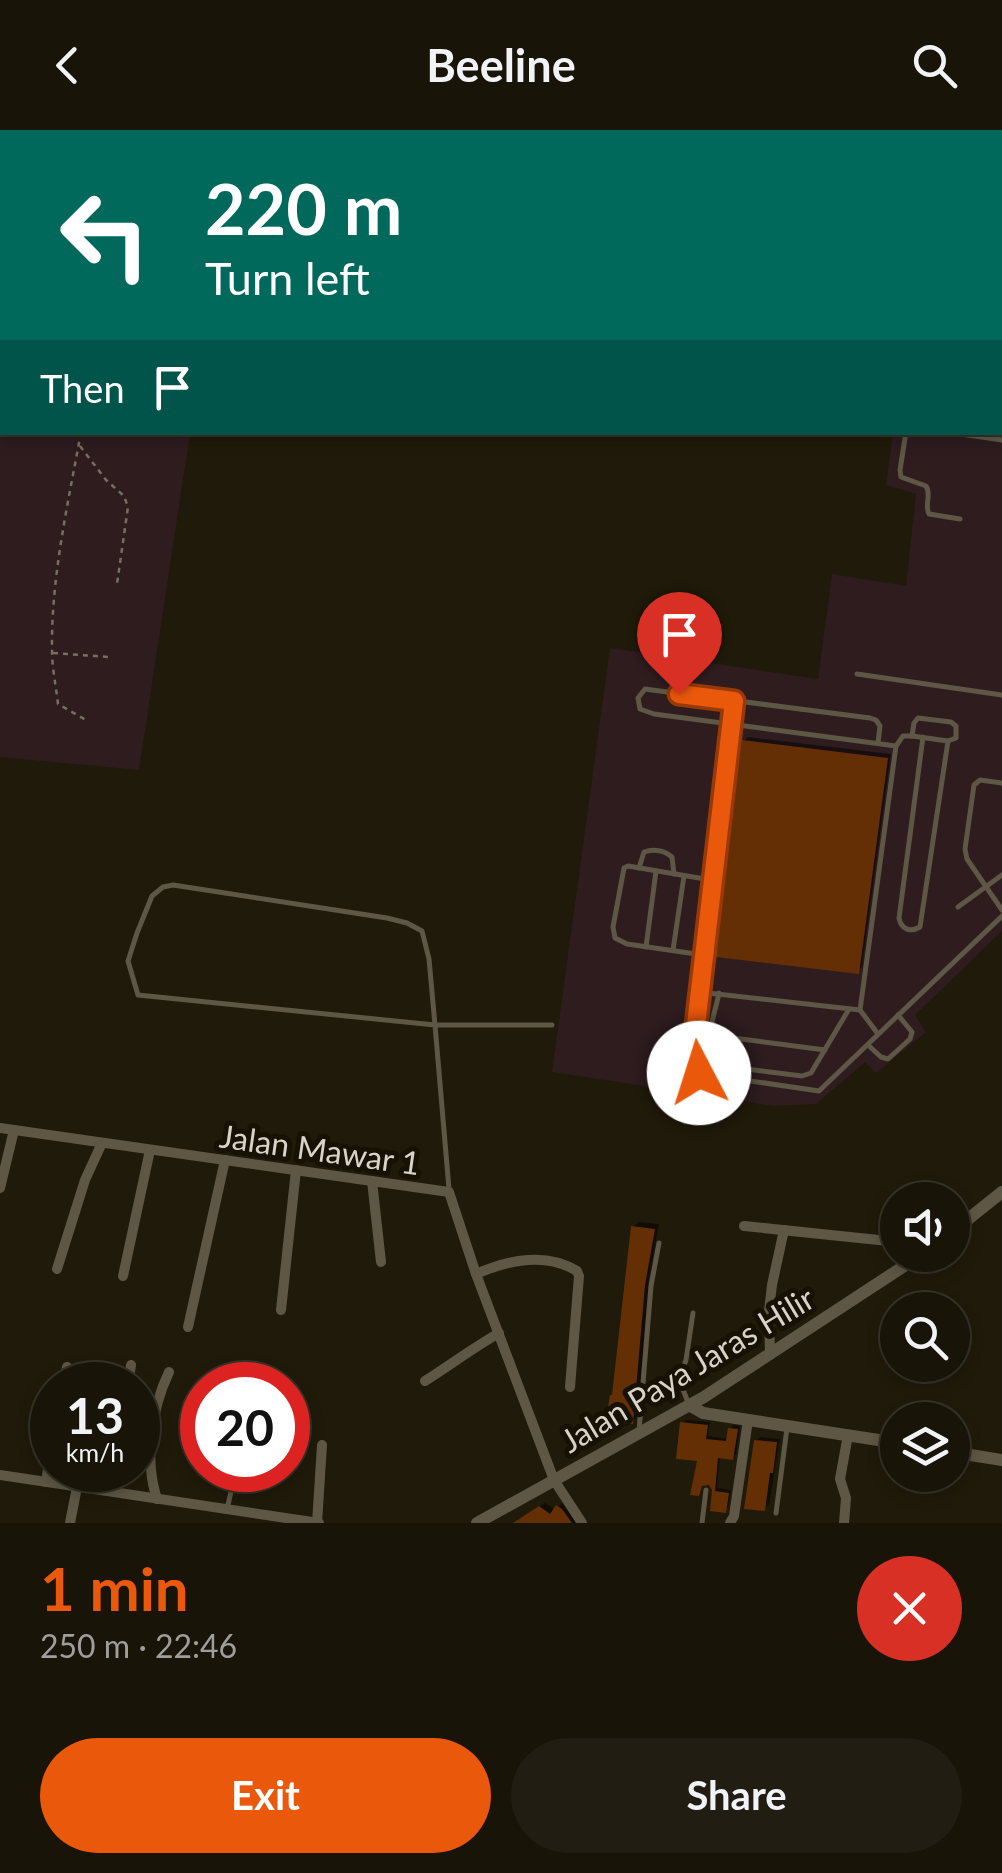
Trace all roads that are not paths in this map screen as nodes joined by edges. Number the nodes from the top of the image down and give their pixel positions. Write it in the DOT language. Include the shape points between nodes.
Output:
graph roads {
  1 [pos="906,435"];
  2 [pos="968,435"];
  3 [pos="1002,440"];
  4 [pos="960,519"];
  5 [pos="856,674"];
  6 [pos="1002,695"];
  7 [pos="734,701"];
  8 [pos="732,725"];
  9 [pos="912,736"];
  10 [pos="923,738"];
  11 [pos="948,741"];
  12 [pos="878,744"];
  13 [pos="896,746"];
  14 [pos="1002,783"];
  15 [pos="639,868"];
  16 [pos="656,871"];
  17 [pos="674,874"];
  18 [pos="1002,875"];
  19 [pos="684,876"];
  20 [pos="711,880"];
  21 [pos="986,886"];
  22 [pos="958,907"];
  23 [pos="1002,913"];
  24 [pos="646,947"];
  25 [pos="673,950"];
  26 [pos="703,954"];
  27 [pos="699,992"];
  28 [pos="719,993"];
  29 [pos="849,1009"];
  30 [pos="860,1010"];
  31 [pos="898,1016"];
  32 [pos="435,1024"];
  33 [pos="552,1025"];
  34 [pos="879,1034"];
  35 [pos="710,1035"];
  36 [pos="868,1045"];
  37 [pos="825,1050"];
  38 [pos="0,1128"];
  39 [pos="14,1130"];
  40 [pos="102,1142"];
  41 [pos="150,1150"];
  42 [pos="225,1160"];
  43 [pos="296,1170"];
  44 [pos="372,1181"];
  45 [pos="0,1188"];
  46 [pos="449,1192"];
  47 [pos="1002,1192"];
  48 [pos="970,1218"];
  49 [pos="744,1226"];
  50 [pos="784,1230"];
  51 [pos="880,1240"];
  52 [pos="659,1243"];
  53 [pos="380,1262"];
  54 [pos="57,1269"];
  55 [pos="895,1272"];
  56 [pos="476,1274"];
  57 [pos="123,1276"];
  58 [pos="281,1310"];
  59 [pos="693,1313"];
  60 [pos="188,1327"];
  61 [pos="498,1334"];
  62 [pos="770,1355"];
  63 [pos="169,1372"];
  64 [pos="425,1380"];
  65 [pos="570,1386"];
  66 [pos="160,1392"];
  67 [pos="688,1405"];
  68 [pos="748,1420"];
  69 [pos="788,1425"];
  70 [pos="638,1434"];
  71 [pos="848,1435"];
  72 [pos="880,1440"];
  73 [pos="322,1444"];
  74 [pos="970,1455"];
  75 [pos="1002,1460"];
  76 [pos="0,1475"];
  77 [pos="30,1480"];
  78 [pos="554,1480"];
  79 [pos="706,1490"];
  80 [pos="77,1492"];
  81 [pos="111,1492"];
  82 [pos="155,1492"];
  83 [pos="232,1492"];
  84 [pos="157,1499"];
  85 [pos="229,1510"];
  86 [pos="776,1512"];
  87 [pos="70,1523"];
  88 [pos="230,1523"];
  89 [pos="318,1523"];
  90 [pos="479,1523"];
  91 [pos="582,1523"];
  92 [pos="702,1523"];
  93 [pos="730,1523"];
  94 [pos="844,1523"];
  1 -- 4 [label="lane" via="902,477 928,488 930,514"];
  2 -- 3 [label="lane"];
  5 -- 6 [label="lane"];
  7 -- 8 [label="lane"];
  7 -- 8 [label="lane" via="645,689 638,698 640,709 654,714"];
  7 -- 12 [label="lane" via="876,720"];
  8 -- 12 [label="lane"];
  8 -- 20 [label="lane"];
  9 -- 10 [label="lane"];
  9 -- 11 [label="lane" via="918,718 951,722 956,738"];
  9 -- 13 [label="lane"];
  10 -- 11 [label="lane"];
  10 -- 11 [label="lane" via="899,918 904,929 920,927"];
  12 -- 13 [label="lane"];
  13 -- 30 [label="lane"];
  14 -- 21 [label="lane" via="980,780 973,787 964,849"];
  15 -- 16 [label="lane"];
  15 -- 17 [label="lane" via="644,852 667,852"];
  15 -- 24 [label="lane" via="621,872 614,933 620,942"];
  16 -- 17 [label="lane"];
  16 -- 24 [label="lane"];
  17 -- 19 [label="lane"];
  18 -- 21 [label="lane"];
  19 -- 20 [label="lane"];
  19 -- 25 [label="lane"];
  20 -- 26 [label="lane"];
  21 -- 22 [label="lane"];
  21 -- 23 [label="lane"];
  23 -- 31 [label="lane"];
  24 -- 25 [label="lane"];
  25 -- 26 [label="lane"];
  26 -- 27 [label="lane"];
  27 -- 28 [label="lane"];
  27 -- 36 [label="lane" via="692,1059 699,1073 819,1091"];
  28 -- 29 [label="lane"];
  28 -- 35 [label="lane"];
  29 -- 30 [label="lane"];
  29 -- 37 [label="lane"];
  30 -- 34 [label="lane"];
  31 -- 34 [label="lane"];
  31 -- 36 [label="lane" via="912,1032 910,1039 888,1059"];
  32 -- 32 [label="lane" via="138,995 128,961 152,896 173,884 386,918 422,931"];
  32 -- 33 [label="lane"];
  32 -- 46 [label="lane"];
  34 -- 36 [label="lane"];
  35 -- 37 [label="lane"];
  35 -- 37 [label="lane" via="716,1064 802,1076 811,1074"];
  38 -- 39 [label="street, Jalan Mawar 1"];
  39 -- 40 [label="street, Jalan Mawar 1"];
  39 -- 45 [label="street"];
  40 -- 41 [label="street, Jalan Mawar 1"];
  40 -- 54 [label="street"];
  41 -- 42 [label="street, Jalan Mawar 1"];
  41 -- 57 [label="street"];
  42 -- 43 [label="street, Jalan Mawar 1"];
  42 -- 60 [label="street"];
  43 -- 44 [label="street, Jalan Mawar 1"];
  43 -- 58 [label="street"];
  44 -- 46 [label="street, Jalan Mawar 1"];
  44 -- 53 [label="street"];
  46 -- 56 [label="street, Jalan Mawar 1"];
  47 -- 48 [label="street"];
  49 -- 50 [label="street"];
  50 -- 51 [label="street"];
  50 -- 62 [label="street" via="769,1311"];
  52 -- 70 [label="lane"];
  55 -- 62 [label="street, Jalan Paya Jaras Hilir"];
  56 -- 61 [label="street, Jalan Mawar 1"];
  56 -- 65 [label="street" via="528,1260 577,1270"];
  59 -- 67 [label="lane" via="679,1379"];
  61 -- 64 [label="street"];
  61 -- 78 [label="street, Jalan Mawar 1"];
  62 -- 67 [label="street, Jalan Paya Jaras Hilir"];
  63 -- 66 [label="street"];
  67 -- 68 [label="street"];
  67 -- 70 [label="street, Jalan Paya Jaras Hilir"];
  68 -- 69 [label="street"];
  68 -- 93 [label="street"];
  69 -- 71 [label="street"];
  69 -- 86 [label="lane"];
  70 -- 78 [label="street, Jalan Paya Jaras Hilir"];
  71 -- 72 [label="street"];
  71 -- 94 [label="street" via="840,1479"];
  73 -- 89 [label="street"];
  74 -- 75 [label="street"];
  76 -- 77 [label="street"];
  78 -- 90 [label="street, Jalan Paya Jaras Hilir"];
  78 -- 91 [label="street, Jalan Mawar 1"];
  79 -- 92 [label="lane"];
  80 -- 87 [label="street"];
  81 -- 84 [label="street"];
  82 -- 84 [label="street"];
  83 -- 85 [label="lane"];
  84 -- 85 [label="street"];
  85 -- 88 [label="street"];
  85 -- 89 [label="street"];
}
